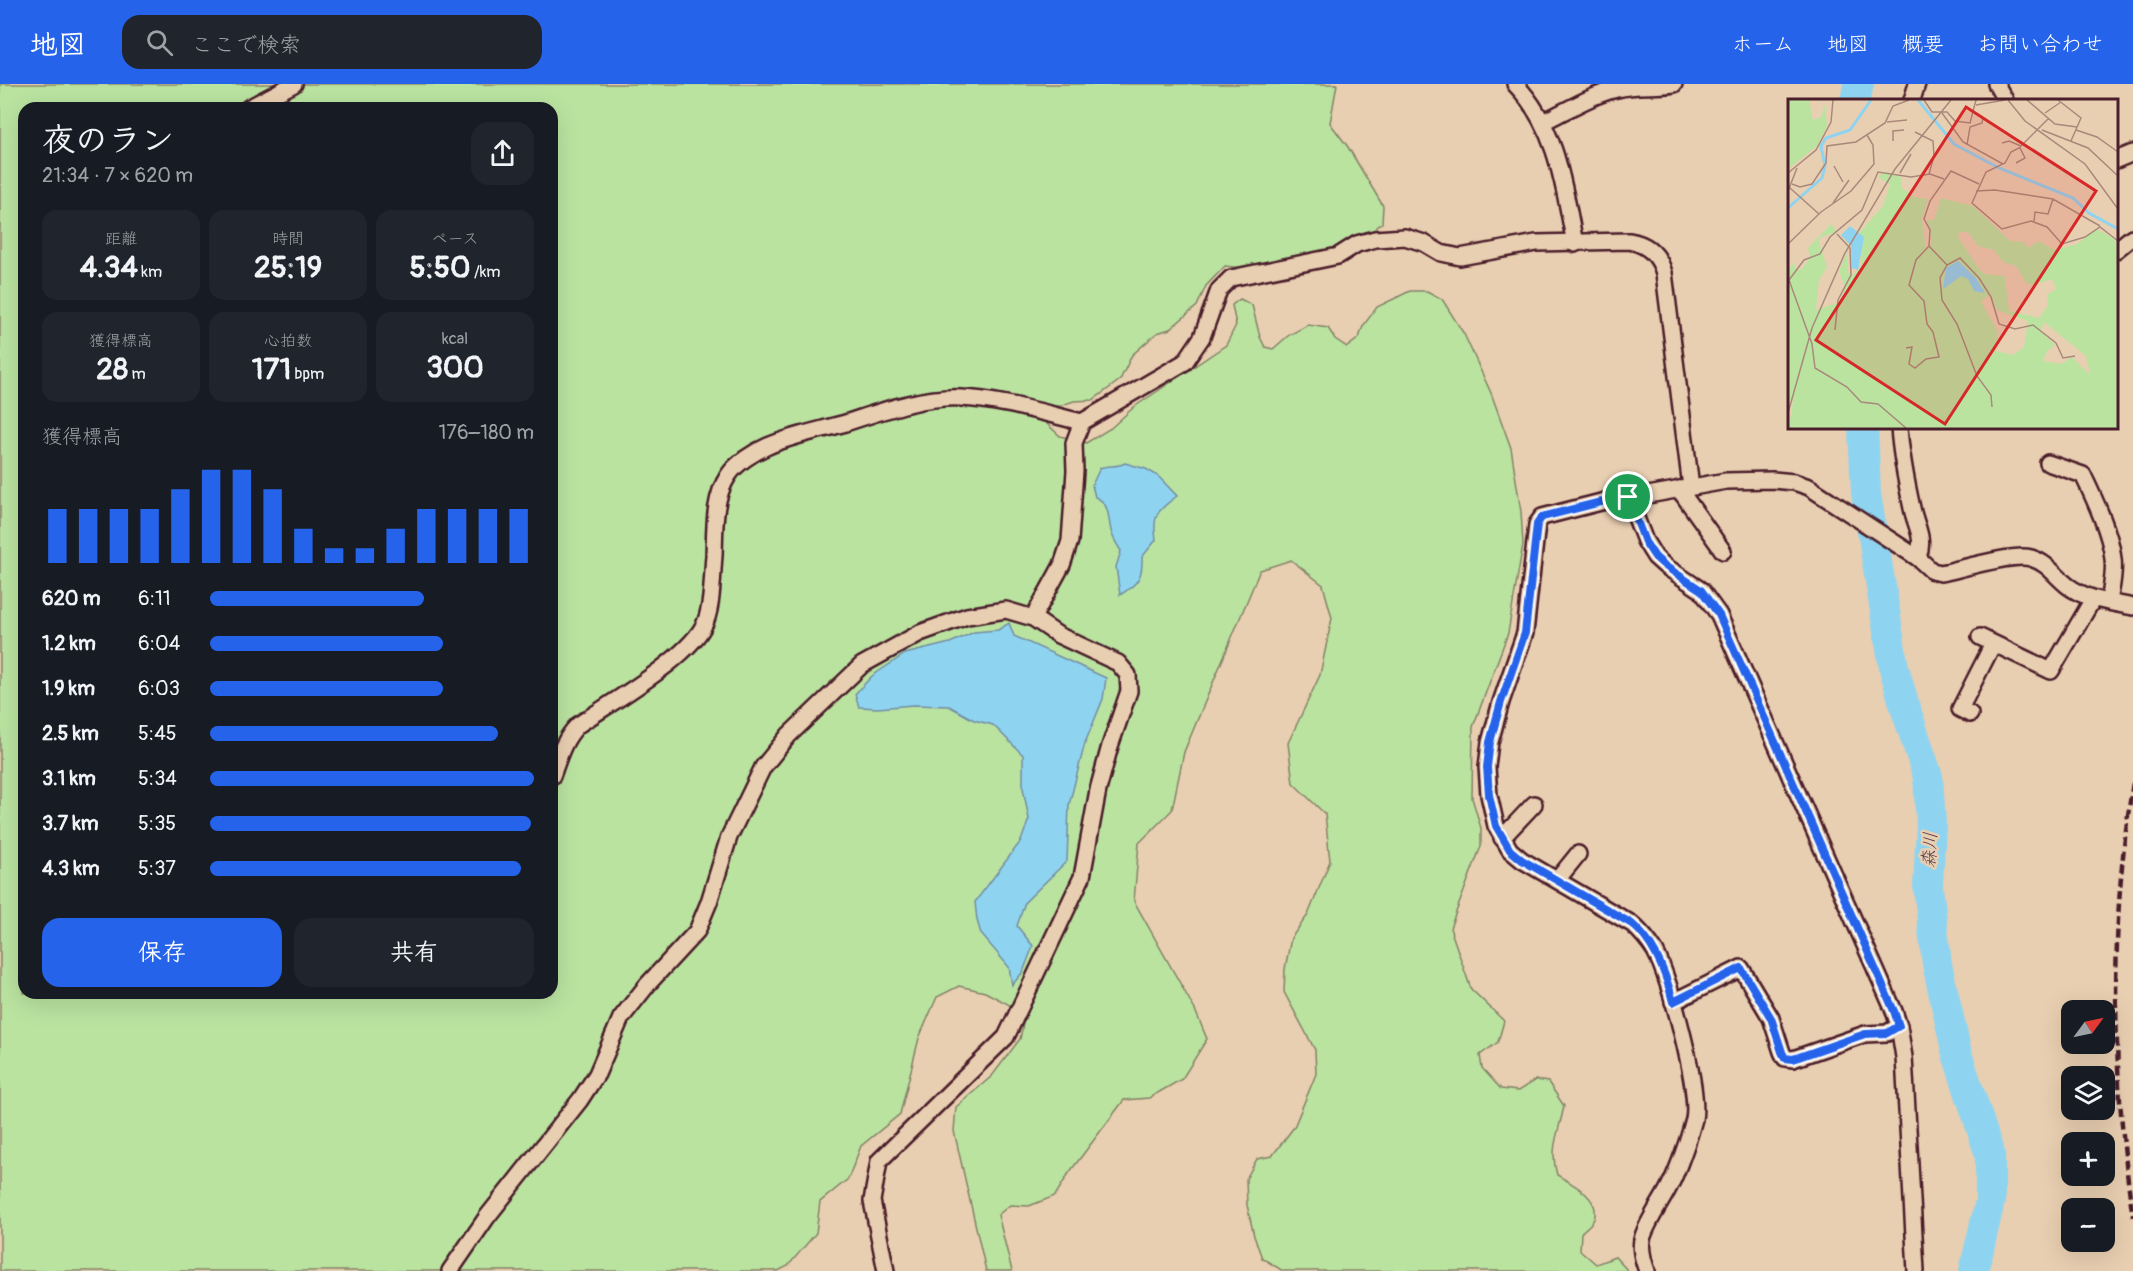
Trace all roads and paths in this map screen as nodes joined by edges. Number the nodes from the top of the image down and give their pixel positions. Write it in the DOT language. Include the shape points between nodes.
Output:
graph roads {
  1 [pos="294,84"];
  2 [pos="1515,84"];
  3 [pos="1674,84"];
  4 [pos="1917,84"];
  5 [pos="1996,84"];
  6 [pos="1912,99"];
  7 [pos="2004,99"];
  8 [pos="260,102"];
  9 [pos="1542,122"];
  10 [pos="2133,153"];
  11 [pos="2118,159"];
  12 [pos="2132,237"];
  13 [pos="1575,244"];
  14 [pos="2118,248"];
  15 [pos="1082,422"];
  16 [pos="1899,429"];
  17 [pos="2048,463"];
  18 [pos="1685,488"];
  19 [pos="1628,497"];
  20 [pos="1723,551"];
  21 [pos="1913,555"];
  22 [pos="2093,599"];
  23 [pos="2109,602"];
  24 [pos="2133,607"];
  25 [pos="1033,618"];
  26 [pos="1970,714"];
  27 [pos="558,757"];
  28 [pos="1534,804"];
  29 [pos="1502,838"];
  30 [pos="1578,854"];
  31 [pos="1557,880"];
  32 [pos="1673,1002"];
  33 [pos="1899,1026"];
  34 [pos="450,1271"];
  35 [pos="886,1271"];
  36 [pos="1647,1271"];
  37 [pos="1916,1271"];
  1 -- 8 [label="street"];
  2 -- 9 [label="street"];
  3 -- 9 [label="street" via="1616,89"];
  4 -- 6 [label="street"];
  5 -- 7 [label="street"];
  9 -- 13 [label="street" via="1562,174"];
  10 -- 11 [label="street"];
  12 -- 14 [label="street"];
  13 -- 15 [label="street" via="1536,243 1460,257 1405,237 1375,239 1338,256 1231,278 1219,290 1202,337 1185,362"];
  13 -- 18 [label="street" via="1640,243 1660,261"];
  15 -- 25 [label="street" via="1074,442 1070,541 1062,565"];
  15 -- 27 [label="street" via="993,402 936,398 767,446 743,461 729,475 718,498 709,608 704,626 671,661 578,724"];
  16 -- 21 [label="street" via="1912,510 1922,545"];
  17 -- 23 [label="street" via="2083,475 2096,502 2114,560"];
  18 -- 19 [label="street"];
  18 -- 20 [label="street"];
  18 -- 21 [label="street" via="1726,480 1794,482 1809,487"];
  19 -- 29 [label="street" via="1542,517 1537,524 1525,633 1501,702 1487,767 1489,795"];
  19 -- 33 [label="street" via="1655,557 1701,590 1719,615"];
  21 -- 22 [label="street" via="1932,571 1941,573 2010,558 2030,558 2049,566 2067,585"];
  22 -- 23 [label="street"];
  22 -- 26 [label="street" via="2051,671 1986,640 1960,709"];
  23 -- 24 [label="street"];
  25 -- 34 [label="street" via="1006,610 967,616 920,633 862,665 789,735 763,767 729,837 697,931 621,1018 597,1074 580,1100 487,1216"];
  25 -- 35 [label="street" via="1058,635 1118,663 1128,675 1129,691 1098,790 1082,877 1006,1037 879,1161 872,1201"];
  28 -- 29 [label="street"];
  29 -- 31 [label="street" via="1522,860"];
  30 -- 31 [label="street"];
  31 -- 32 [label="street" via="1642,932 1668,982"];
  32 -- 33 [label="street" via="1741,968 1771,1018 1785,1058 1793,1059 1865,1034 1887,1033"];
  32 -- 36 [label="street" via="1696,1109 1671,1185 1643,1237"];
  33 -- 37 [label="street"];
}
